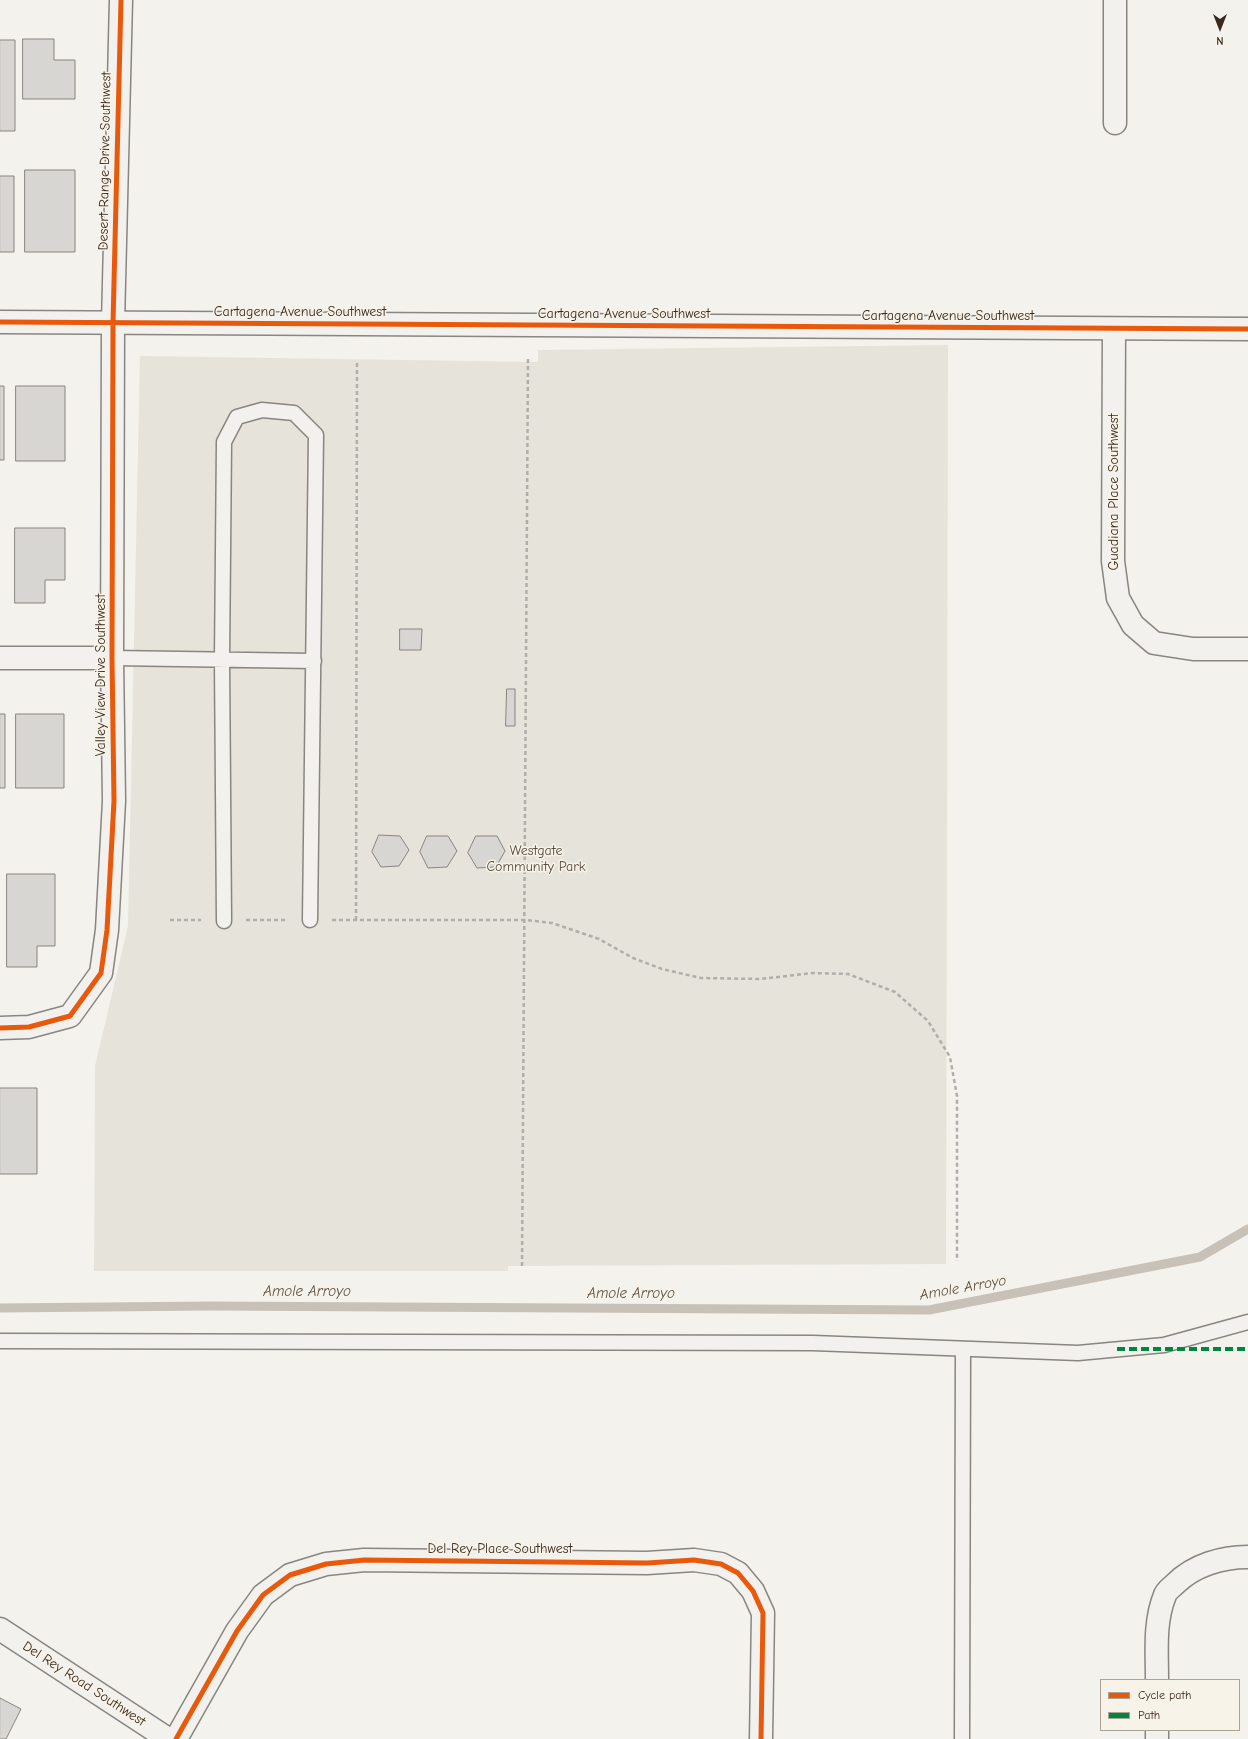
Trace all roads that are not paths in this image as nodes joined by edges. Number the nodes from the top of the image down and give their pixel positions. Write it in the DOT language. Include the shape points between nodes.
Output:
graph roads {
  1 [pos="121,0"];
  2 [pos="1116,0"];
  3 [pos="1116,123"];
  4 [pos="0,322"];
  5 [pos="113,323"];
  6 [pos="1114,329"];
  7 [pos="1248,329"];
  8 [pos="1248,649"];
  9 [pos="0,658"];
  10 [pos="112,658"];
  11 [pos="222,660"];
  12 [pos="314,661"];
  13 [pos="224,920"];
  14 [pos="310,920"];
  15 [pos="0,1028"];
  16 [pos="1248,1322"];
  17 [pos="0,1341"];
  18 [pos="963,1349"];
  19 [pos="1248,1557"];
  20 [pos="0,1629"];
  21 [pos="1157,1679"];
  22 [pos="168,1739"];
  23 [pos="176,1739"];
  24 [pos="761,1739"];
  25 [pos="962,1739"];
  1 -- 5 [label="street, Desert Range Drive Southwest"];
  2 -- 3 [label="street"];
  4 -- 5 [label="street, Cartagena Avenue Southwest"];
  5 -- 6 [label="street, Cartagena Avenue Southwest"];
  5 -- 10 [label="street, Valley View Drive Southwest"];
  6 -- 7 [label="street, Cartagena Avenue Southwest"];
  6 -- 8 [label="street, Guadiana Place Southwest" via="1113,561 1118,598 1133,625 1154,643 1193,649"];
  9 -- 10 [label="street"];
  10 -- 11 [label="lane"];
  10 -- 15 [label="street, Valley View Drive Southwest" via="114,801 107,930 101,973 70,1016 29,1027"];
  11 -- 12 [label="lane"];
  11 -- 12 [label="lane" via="224,442 237,418 262,410 294,413 316,435"];
  11 -- 13 [label="lane"];
  12 -- 14 [label="lane"];
  16 -- 18 [label="lane" via="1164,1345 1078,1353"];
  17 -- 18 [label="lane" via="813,1343"];
  18 -- 25 [label="lane"];
  19 -- 21 [label="street" via="1198,1566 1165,1593 1156,1628"];
  20 -- 22 [label="street, Del Rey Road Southwest"];
  23 -- 24 [label="street, Del Rey Place Southwest" via="237,1631 263,1595 290,1575 326,1564 364,1560 647,1563 694,1560 721,1564 738,1573 753,1591 763,1613"];
}
